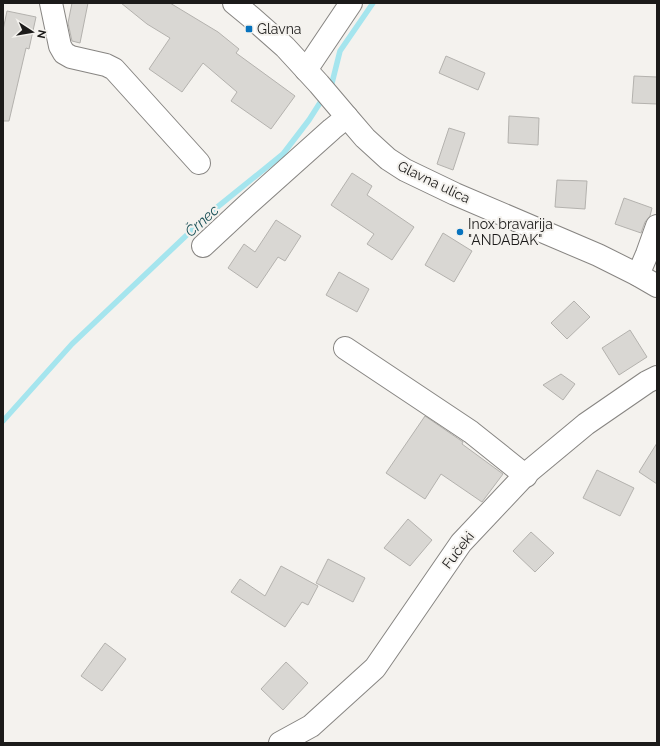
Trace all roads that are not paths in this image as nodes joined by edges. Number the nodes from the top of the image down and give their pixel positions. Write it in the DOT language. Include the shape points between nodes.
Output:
graph roads {
  1 [pos="51,3"];
  2 [pos="234,3"];
  3 [pos="351,3"];
  4 [pos="313,77"];
  5 [pos="341,110"];
  6 [pos="199,163"];
  7 [pos="657,226"];
  8 [pos="203,246"];
  9 [pos="638,275"];
  10 [pos="657,286"];
  11 [pos="345,348"];
  12 [pos="657,377"];
  13 [pos="526,476"];
  14 [pos="280,743"];
  1 -- 6 [label="street" via="60,46 64,53 114,69"];
  2 -- 4 [label="street, Glavna ulica" via="285,47"];
  3 -- 4 [label="street"];
  4 -- 5 [label="street, Glavna ulica"];
  5 -- 8 [label="street" via="326,134"];
  5 -- 9 [label="street, Glavna ulica" via="366,138 405,170"];
  7 -- 9 [label="street"];
  9 -- 10 [label="street, Glavna ulica"];
  11 -- 13 [label="street" via="471,432"];
  12 -- 13 [label="street, Fučeki" via="586,424"];
  13 -- 14 [label="street, Fučeki" via="461,543 375,668 311,726"];
}
